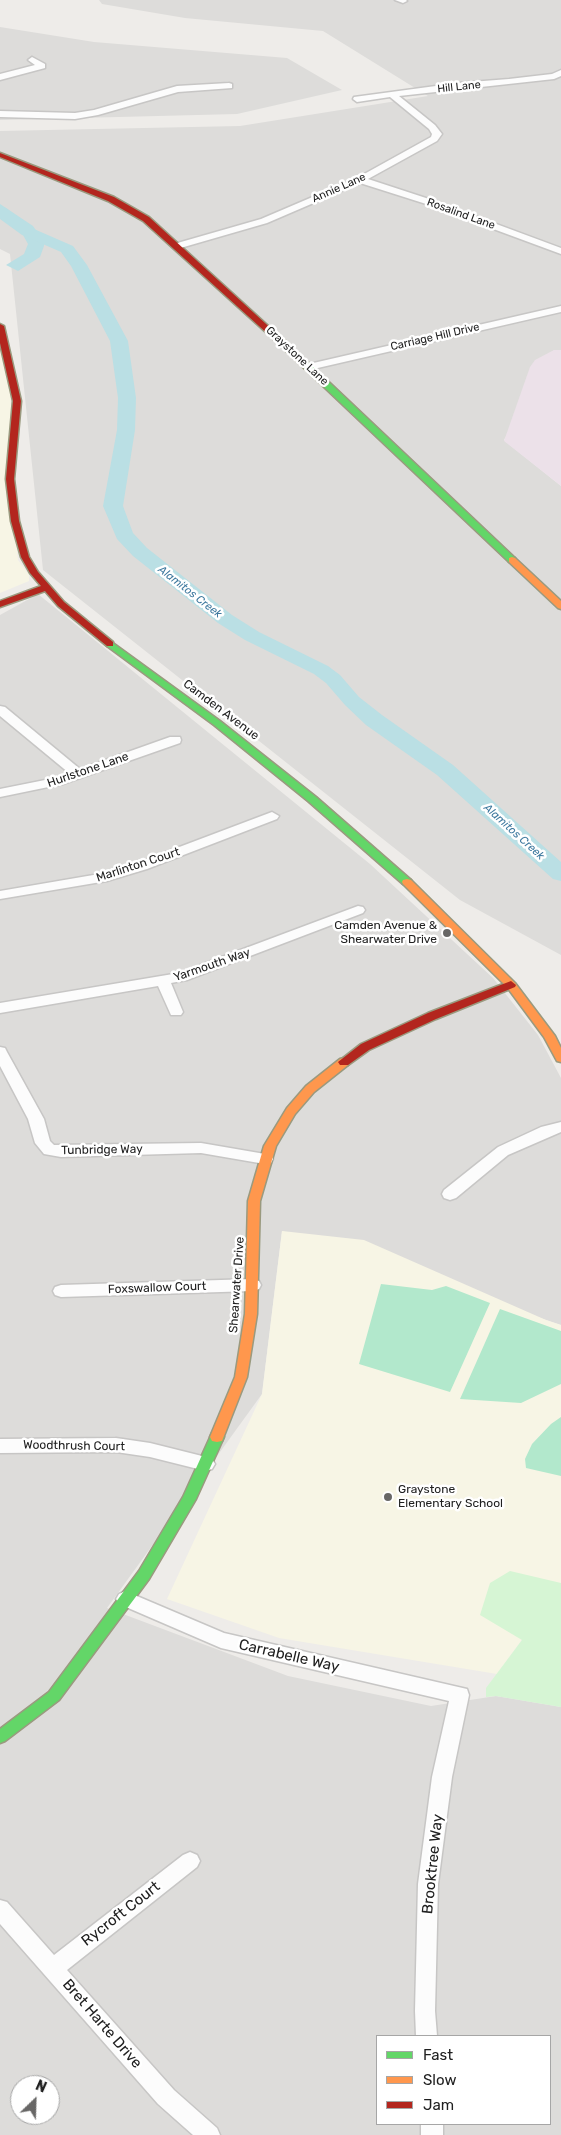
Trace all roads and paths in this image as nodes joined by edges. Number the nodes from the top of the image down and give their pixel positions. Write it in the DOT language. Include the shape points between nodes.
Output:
graph roads {
  1 [pos="32,60"];
  2 [pos="561,73"];
  3 [pos="0,77"];
  4 [pos="229,86"];
  5 [pos="392,95"];
  6 [pos="357,99"];
  7 [pos="0,114"];
  8 [pos="0,155"];
  9 [pos="360,180"];
  10 [pos="176,246"];
  11 [pos="561,251"];
  12 [pos="561,309"];
  13 [pos="0,326"];
  14 [pos="309,367"];
  15 [pos="47,588"];
  16 [pos="0,604"];
  17 [pos="561,606"];
  18 [pos="0,710"];
  19 [pos="175,740"];
  20 [pos="78,774"];
  21 [pos="0,793"];
  22 [pos="272,816"];
  23 [pos="0,895"];
  24 [pos="358,910"];
  25 [pos="163,981"];
  26 [pos="511,986"];
  27 [pos="0,1008"];
  28 [pos="176,1012"];
  29 [pos="1,1056"];
  30 [pos="561,1058"];
  31 [pos="561,1128"];
  32 [pos="265,1159"];
  33 [pos="450,1194"];
  34 [pos="253,1285"];
  35 [pos="60,1291"];
  36 [pos="0,1446"];
  37 [pos="206,1464"];
  38 [pos="125,1599"];
  39 [pos="460,1695"];
  40 [pos="0,1737"];
  41 [pos="190,1861"];
  42 [pos="0,1909"];
  43 [pos="53,1968"];
  44 [pos="426,2035"];
  45 [pos="208,2135"];
  1 -- 3 [label="street" via="42,66"];
  2 -- 5 [label="street, Hill Lane"];
  4 -- 7 [label="street" via="177,89 75,116"];
  5 -- 6 [label="street, Hill Lane"];
  5 -- 9 [label="street, Annie Lane" via="437,134 429,144"];
  8 -- 10 [label="street, Graystone Lane" via="125,206 146,219"];
  9 -- 10 [label="street, Annie Lane" via="264,222"];
  9 -- 11 [label="street, Rosalind Lane"];
  10 -- 14 [label="street, Graystone Lane"];
  12 -- 14 [label="street, Carriage Hill Drive"];
  13 -- 15 [label="street, Camden Avenue" via="17,401 10,480 14,521 25,557"];
  14 -- 17 [label="street, Graystone Lane"];
  15 -- 16 [label="street"];
  15 -- 26 [label="street, Camden Avenue" via="89,629 217,723 312,799 413,887"];
  18 -- 20 [label="street"];
  19 -- 20 [label="street, Hurlstone Lane"];
  20 -- 21 [label="street, Hurlstone Lane"];
  22 -- 23 [label="street, Marlinton Court" via="107,878"];
  24 -- 25 [label="street, Yarmouth Way" via="182,977"];
  25 -- 27 [label="street, Yarmouth Way"];
  25 -- 28 [label="street"];
  26 -- 30 [label="street, Camden Avenue" via="550,1036"];
  26 -- 32 [label="street, Shearwater Drive" via="386,1035 350,1056 310,1089 291,1110"];
  29 -- 32 [label="street, Tunbridge Way" via="36,1119 43,1143 49,1150 201,1148"];
  31 -- 33 [label="street" via="546,1131 503,1151"];
  32 -- 34 [label="street, Shearwater Drive" via="254,1201"];
  34 -- 35 [label="street, Foxswallow Court"];
  34 -- 37 [label="street, Shearwater Drive" via="241,1377"];
  36 -- 37 [label="street, Woodthrush Court" via="116,1445"];
  37 -- 38 [label="street, Shearwater Drive" via="171,1532"];
  38 -- 39 [label="street, Carrabelle Way" via="220,1640"];
  38 -- 40 [label="street, Shearwater Drive" via="54,1696"];
  39 -- 44 [label="street, Brooktree Way" via="442,1777 428,1884"];
  41 -- 43 [label="street, Rycroft Court"];
  42 -- 43 [label="street, Bret Harte Drive"];
  43 -- 45 [label="street, Bret Harte Drive" via="166,2097"];
}
